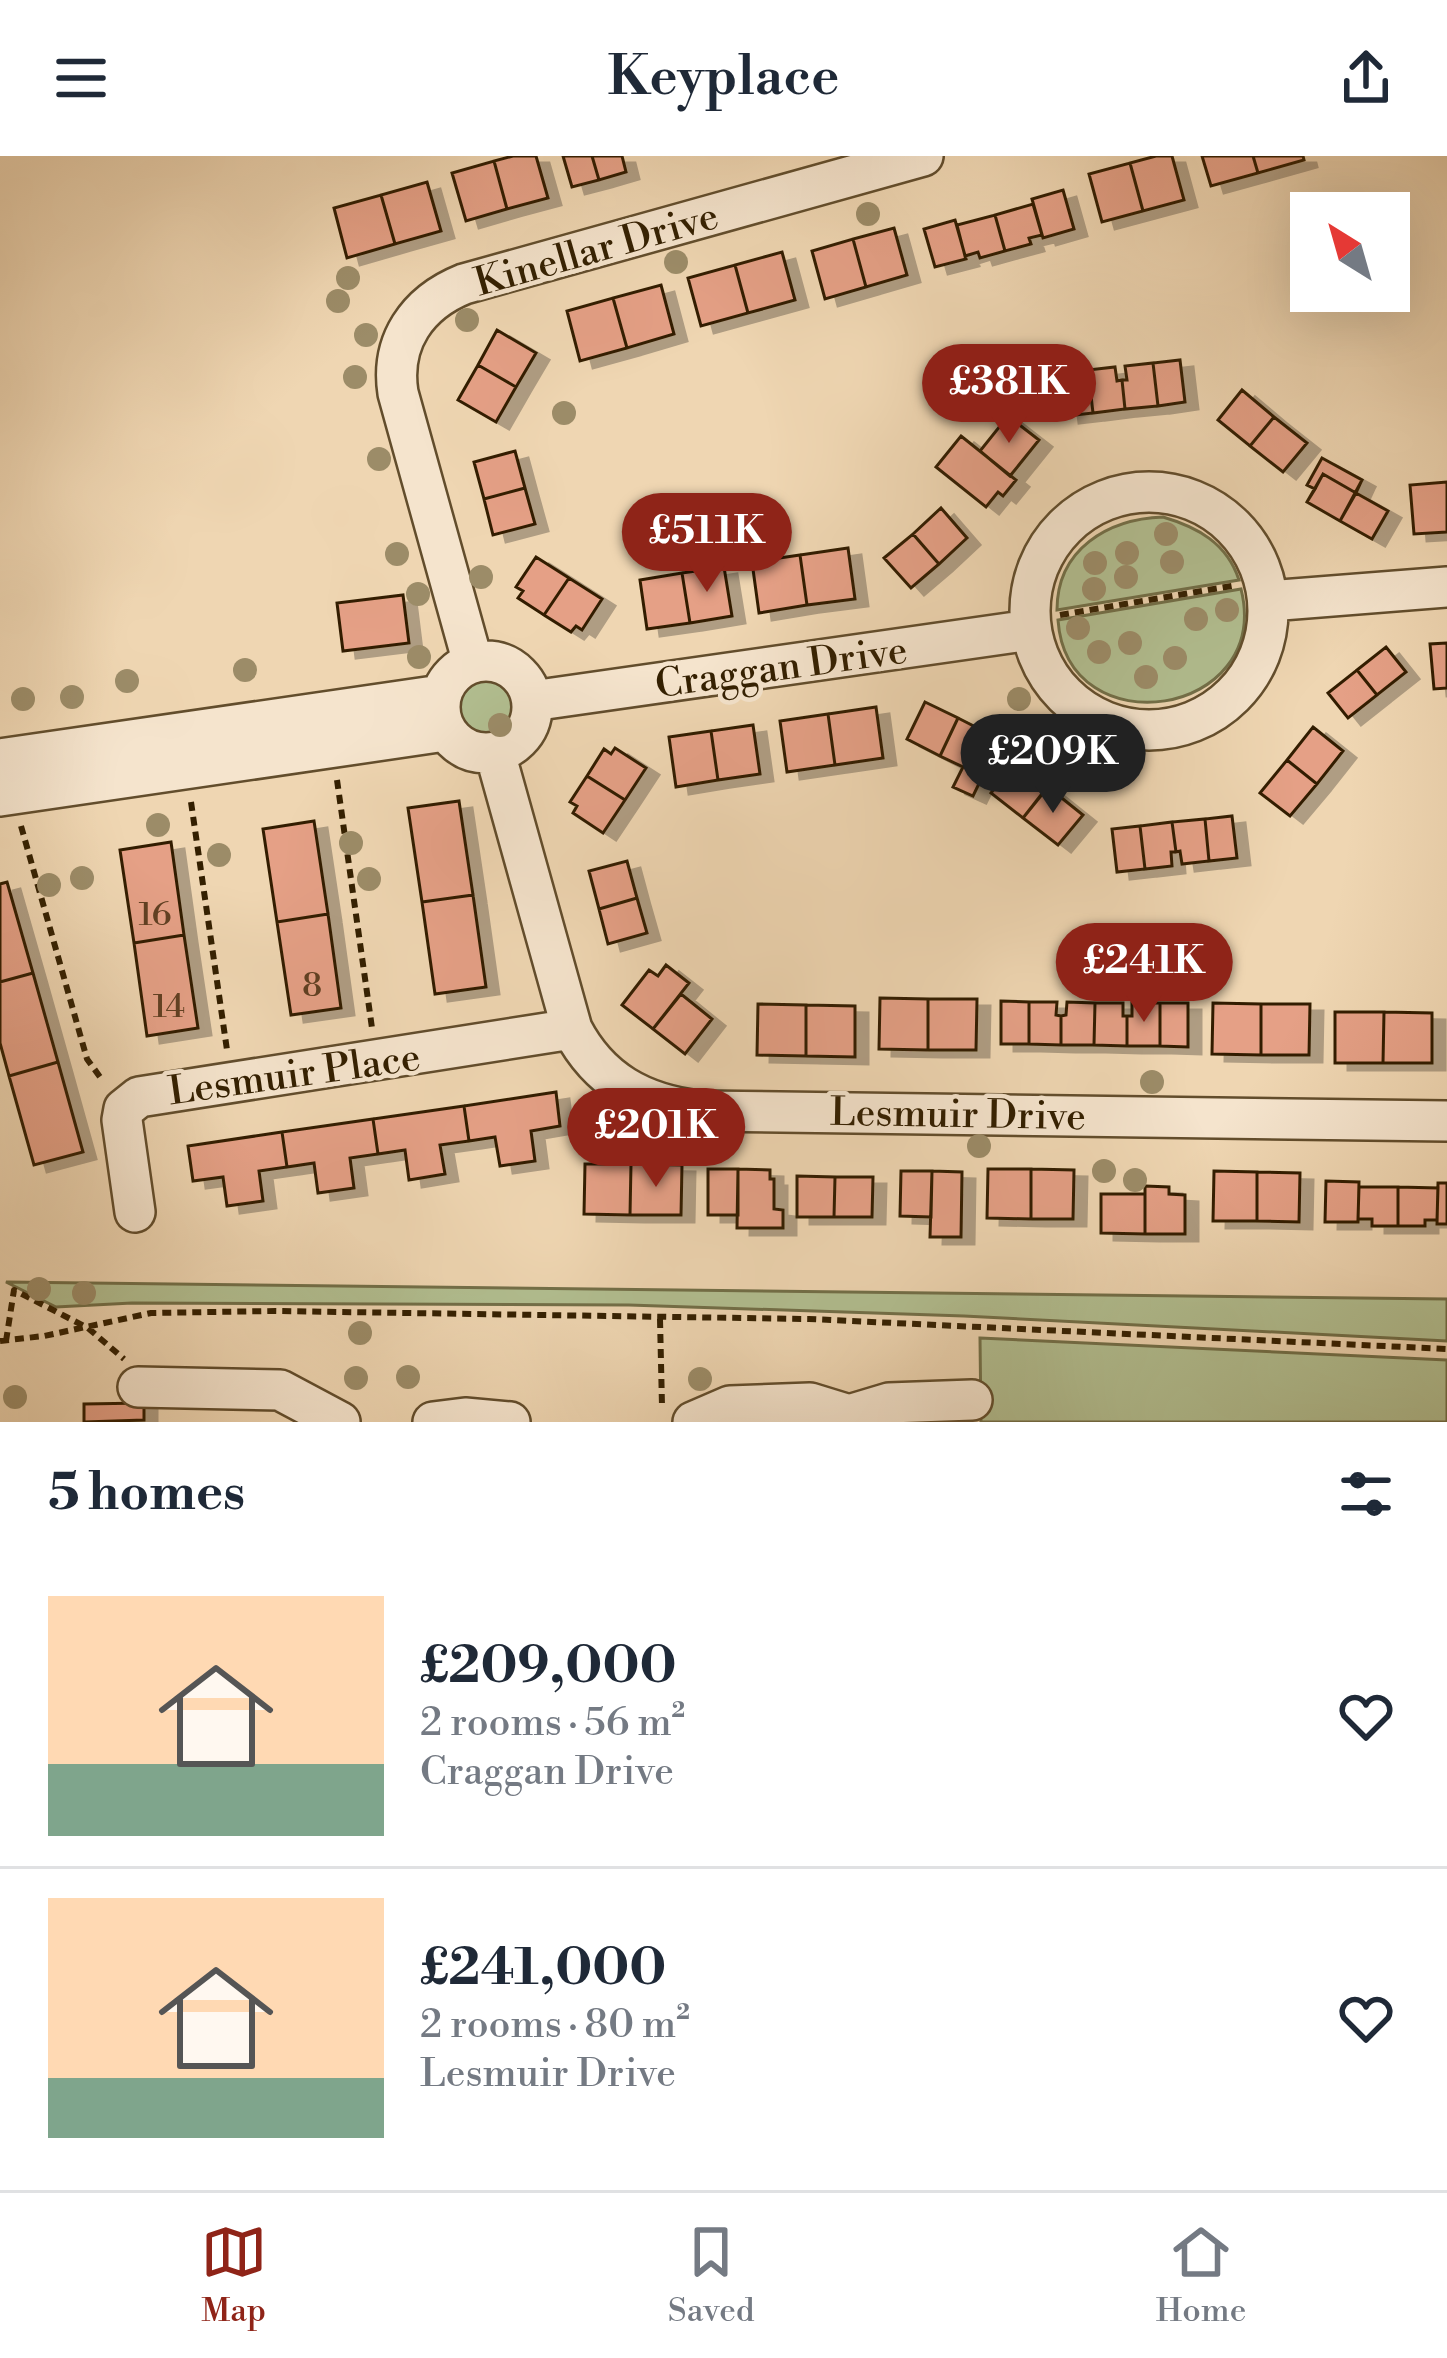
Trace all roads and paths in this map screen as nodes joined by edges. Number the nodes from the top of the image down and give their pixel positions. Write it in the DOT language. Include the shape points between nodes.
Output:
graph roads {
  1 [pos="923,156"];
  2 [pos="1447,587"];
  3 [pos="1269,601"];
  4 [pos="1030,630"];
  5 [pos="473,662"];
  6 [pos="532,701"];
  7 [pos="443,713"];
  8 [pos="332,748"];
  9 [pos="495,753"];
  10 [pos="186,769"];
  11 [pos="5,782"];
  12 [pos="572,1029"];
  13 [pos="377,1061"];
  14 [pos="232,1083"];
  15 [pos="124,1108"];
  16 [pos="1447,1121"];
  17 [pos="135,1212"];
  18 [pos="0,1284"];
  19 [pos="14,1290"];
  20 [pos="660,1319"];
  21 [pos="88,1328"];
  22 [pos="3,1341"];
  23 [pos="1447,1348"];
  24 [pos="138,1387"];
  25 [pos="972,1400"];
  26 [pos="230,1405"];
  27 [pos="340,1422"];
  28 [pos="434,1422"];
  29 [pos="510,1422"];
  30 [pos="662,1422"];
  31 [pos="693,1422"];
  1 -- 5 [label="street, Kinellar Drive" via="464,284 413,320 397,363 398,393"];
  2 -- 3 [label="street"];
  3 -- 4 [label="path" via="1240,584 1057,615"];
  3 -- 4 [label="street" via="1261,650 1237,693 1210,714 1147,731 1114,726 1058,690"];
  3 -- 4 [label="street" via="1262,569 1226,518 1167,491 1135,491 1076,515 1053,538 1037,567"];
  4 -- 6 [label="street, Craggan Drive"];
  5 -- 6 [label="street" via="512,668"];
  5 -- 7 [label="street" via="454,674"];
  6 -- 9 [label="street" via="519,740"];
  7 -- 8 [label="street"];
  7 -- 9 [label="street" via="466,750"];
  7 -- 11 [label="street"];
  8 -- 10 [label="street"];
  8 -- 13 [label="path"];
  9 -- 12 [label="street, Lesmuir Drive"];
  10 -- 11 [label="street"];
  10 -- 14 [label="path"];
  11 -- 15 [label="path" via="87,1059"];
  12 -- 13 [label="street, Lesmuir Place"];
  12 -- 16 [label="street, Lesmuir Drive" via="591,1060 627,1090 699,1111"];
  13 -- 14 [label="street, Lesmuir Place"];
  14 -- 15 [label="street, Lesmuir Place" via="139,1097"];
  15 -- 17 [label="street, Lesmuir Place"];
  18 -- 19 [label="path"];
  19 -- 21 [label="path"];
  19 -- 22 [label="path"];
  20 -- 21 [label="path" via="275,1311 152,1313"];
  20 -- 23 [label="path"];
  20 -- 30 [label="path"];
  21 -- 22 [label="path"];
  24 -- 26 [label="street"];
  25 -- 31 [label="street" via="889,1403 849,1415 809,1403 730,1406"];
  26 -- 27 [label="street" via="292,1394"];
  28 -- 29 [label="street"];
}
